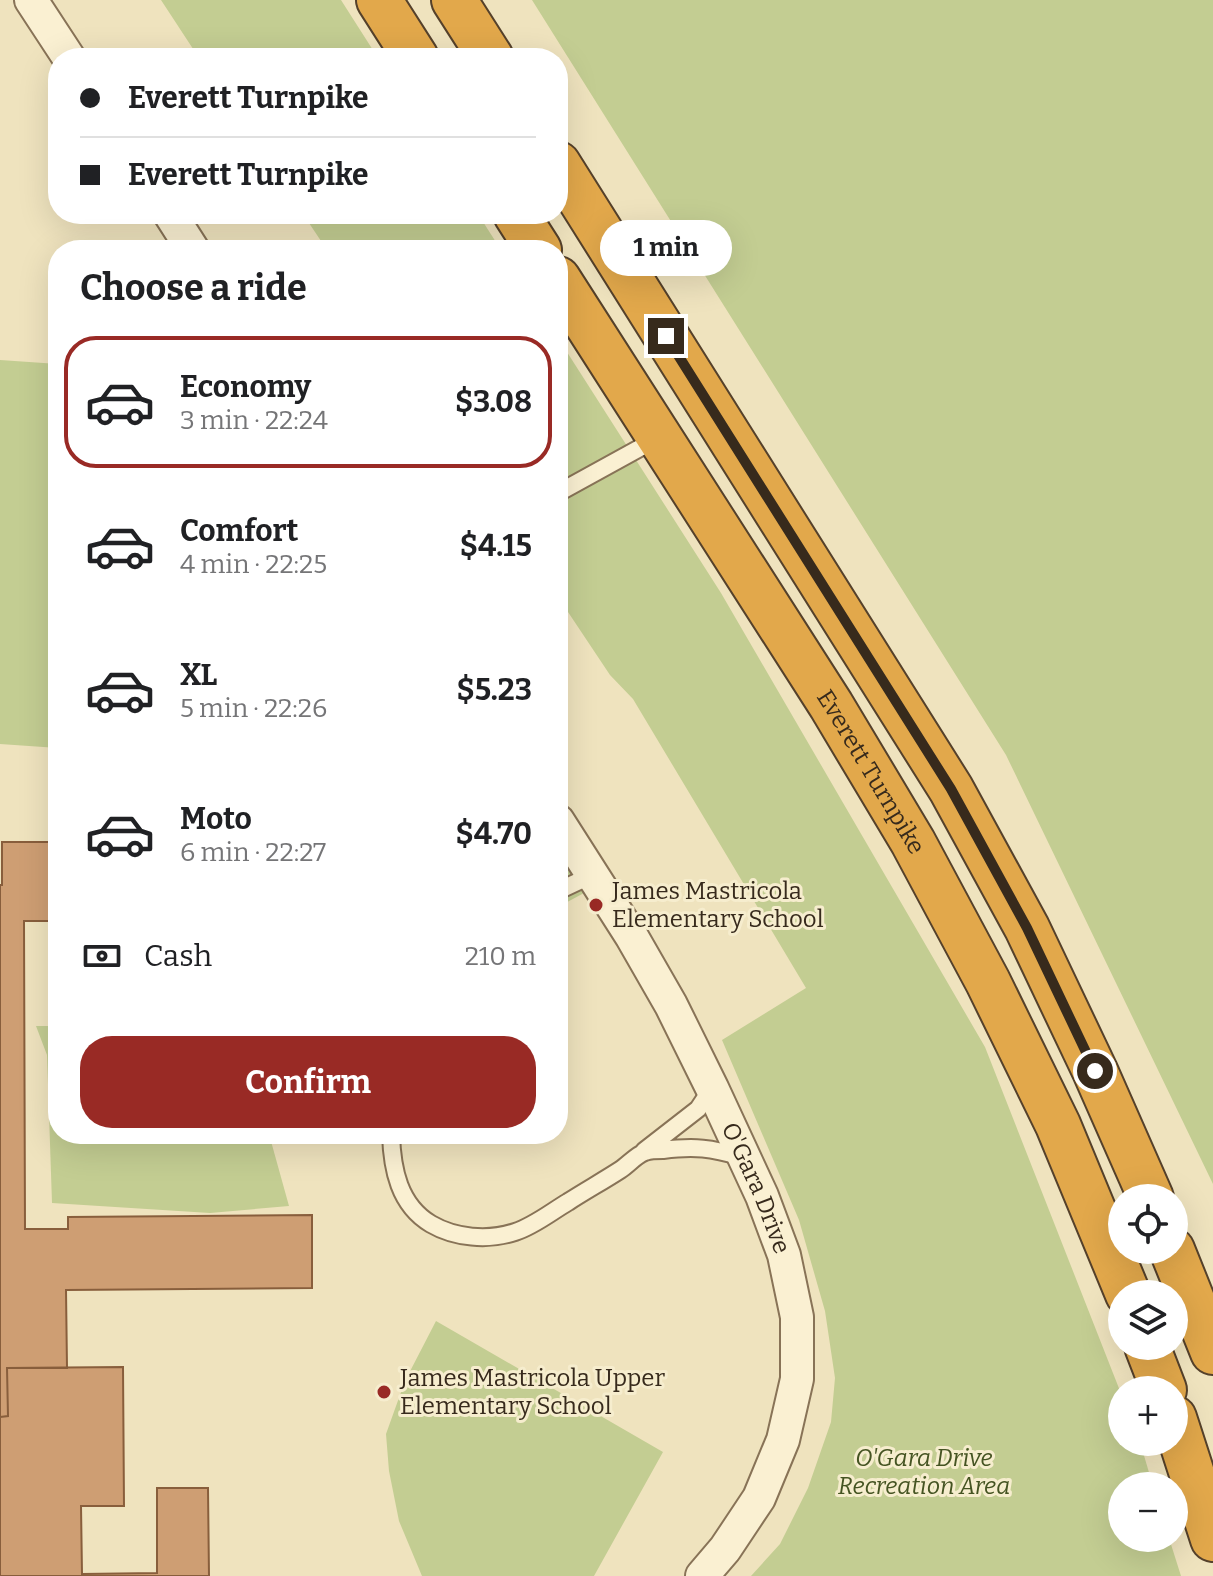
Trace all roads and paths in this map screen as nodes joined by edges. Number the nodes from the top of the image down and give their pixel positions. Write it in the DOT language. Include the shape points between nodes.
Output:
graph roads {
  1 [pos="31,0"];
  2 [pos="379,0"];
  3 [pos="454,0"];
  4 [pos="62,48"];
  5 [pos="410,48"];
  6 [pos="485,48"];
  7 [pos="568,180"];
  8 [pos="568,295"];
  9 [pos="660,438"];
  10 [pos="568,488"];
  11 [pos="568,837"];
  12 [pos="592,875"];
  13 [pos="568,886"];
  14 [pos="712,1088"];
  15 [pos="391,1144"];
  16 [pos="643,1152"];
  17 [pos="746,1158"];
  18 [pos="1145,1184"];
  19 [pos="1178,1264"];
  20 [pos="1122,1280"];
  21 [pos="1213,1352"];
  22 [pos="1186,1456"];
  23 [pos="1213,1539"];
  24 [pos="702,1576"];
  1 -- 4 [label="street"];
  2 -- 5 [label="highway"];
  3 -- 6 [label="highway"];
  7 -- 18 [label="highway" via="951,789 1027,928"];
  8 -- 9 [label="highway, Everett Turnpike"];
  9 -- 10 [label="lane"];
  9 -- 20 [label="highway, Everett Turnpike" via="913,842 1058,1125"];
  11 -- 12 [label="street, O'Gara Drive"];
  12 -- 13 [label="lane"];
  12 -- 14 [label="street, O'Gara Drive" via="671,1005"];
  14 -- 16 [label="lane" via="698,1109"];
  14 -- 17 [label="street, O'Gara Drive"];
  15 -- 16 [label="lane" via="395,1174 409,1206 440,1229 476,1237 515,1232 535,1222"];
  16 -- 17 [label="lane" via="711,1148"];
  17 -- 24 [label="street, O'Gara Drive" via="784,1255 797,1317 797,1379 783,1440 759,1498"];
  19 -- 21 [label="highway"];
  22 -- 23 [label="highway"];
}
